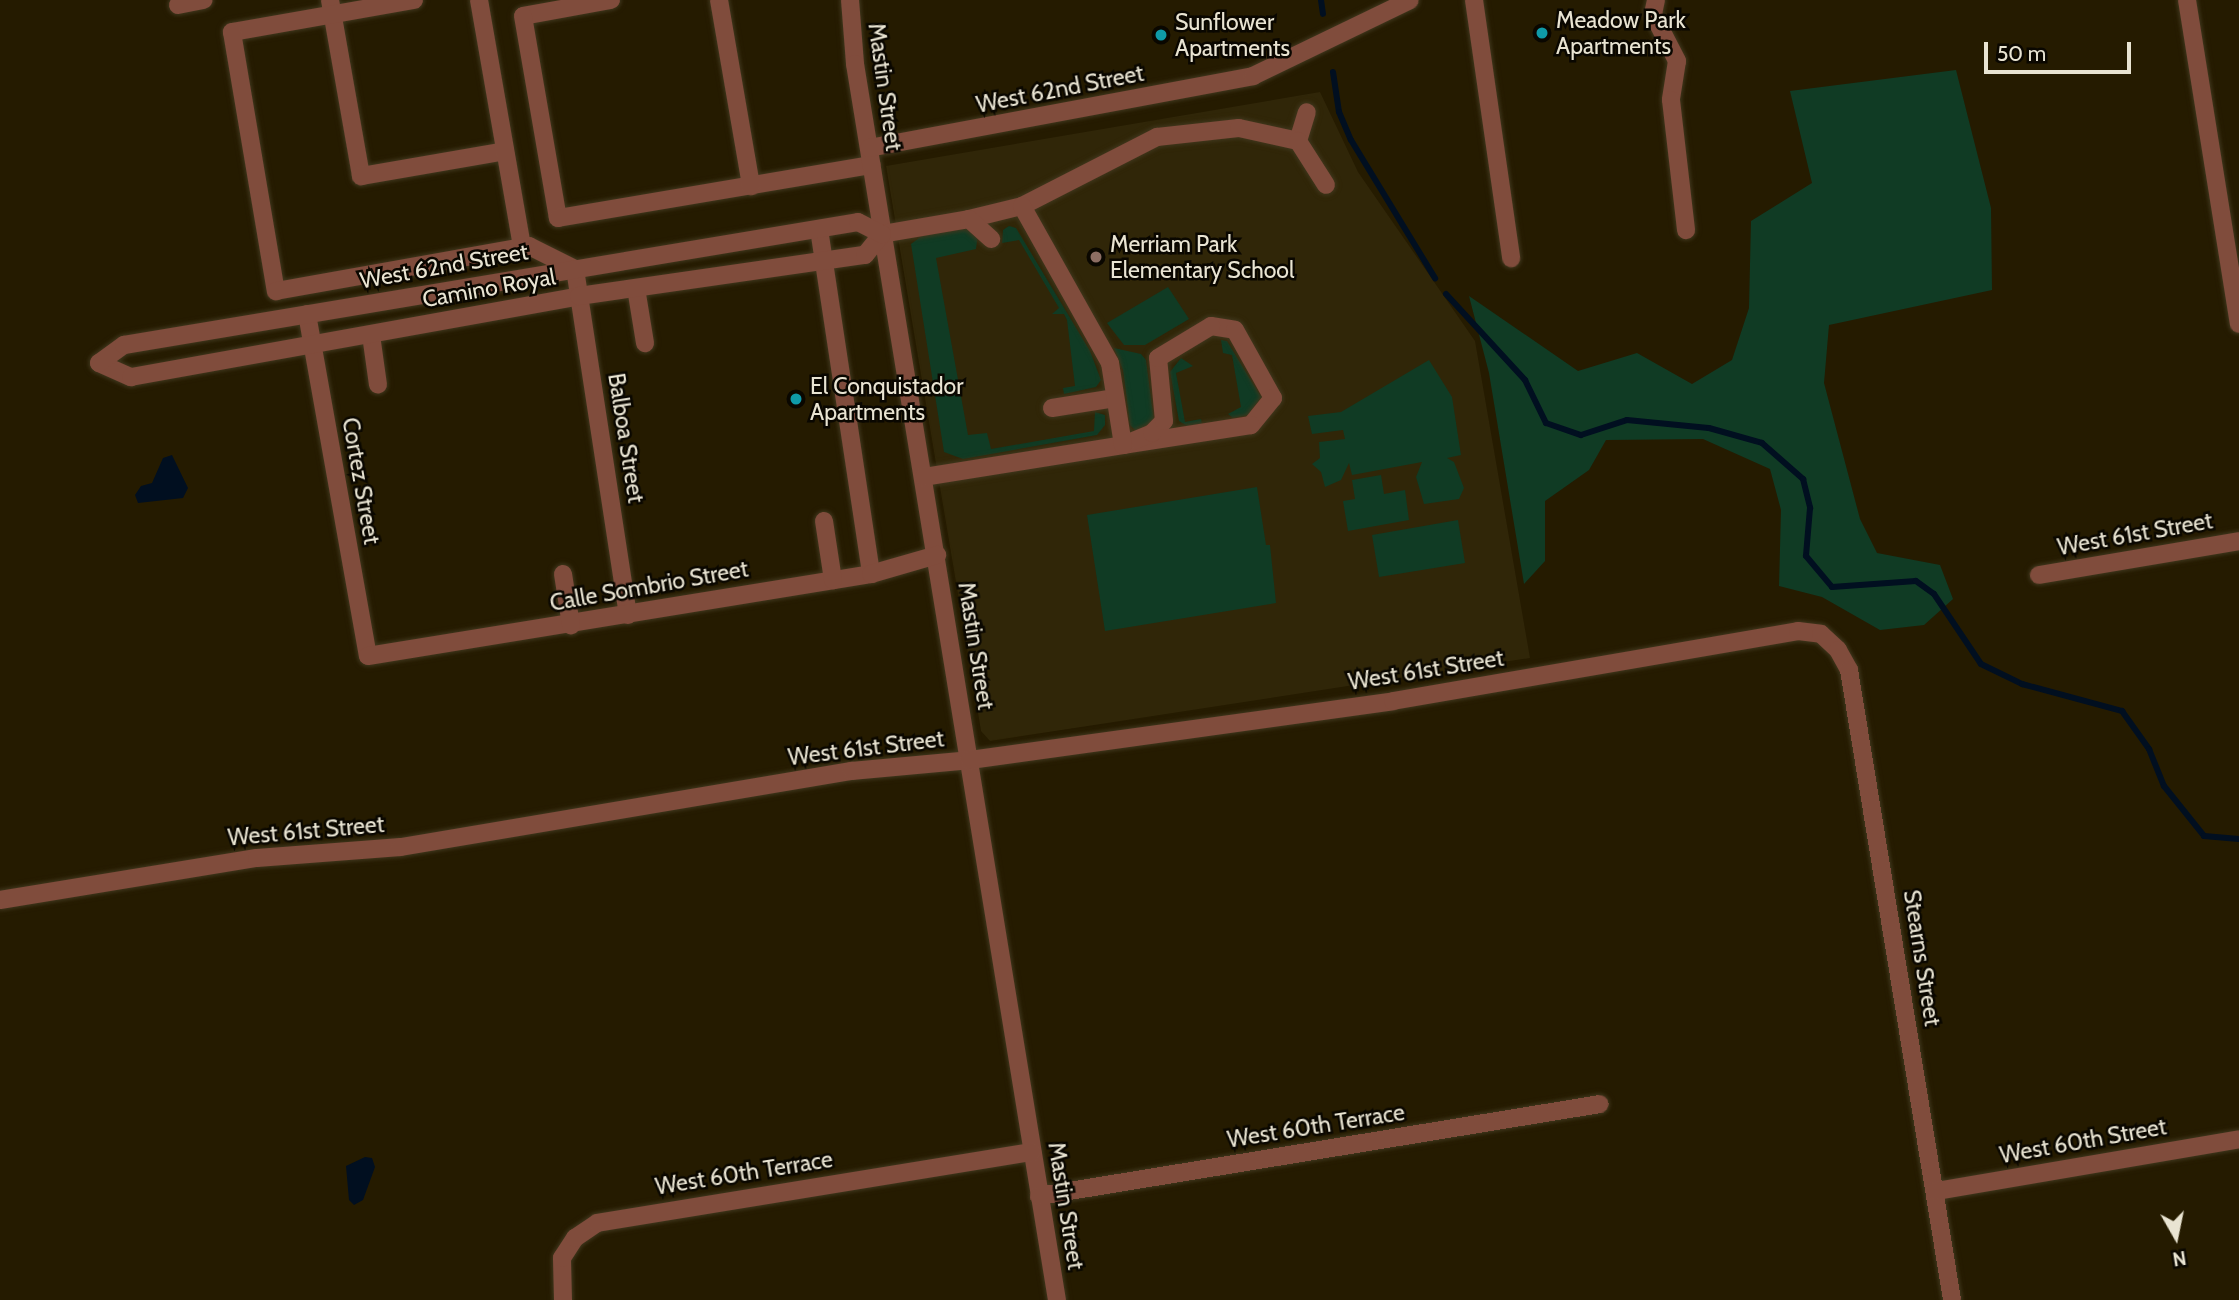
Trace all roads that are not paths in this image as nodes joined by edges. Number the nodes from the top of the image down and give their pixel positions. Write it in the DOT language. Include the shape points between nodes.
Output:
graph roads {
  1 [pos="204,0"];
  2 [pos="414,0"];
  3 [pos="479,0"];
  4 [pos="611,0"];
  5 [pos="719,0"];
  6 [pos="850,0"];
  7 [pos="1409,0"];
  8 [pos="1474,0"];
  9 [pos="1656,0"];
  10 [pos="2187,0"];
  11 [pos="591,2"];
  12 [pos="178,5"];
  13 [pos="331,7"];
  14 [pos="1307,112"];
  15 [pos="1298,141"];
  16 [pos="505,151"];
  17 [pos="871,157"];
  18 [pos="1326,185"];
  19 [pos="751,186"];
  20 [pos="1022,206"];
  21 [pos="970,219"];
  22 [pos="819,229"];
  23 [pos="1686,230"];
  24 [pos="883,234"];
  25 [pos="991,239"];
  26 [pos="522,247"];
  27 [pos="1511,258"];
  28 [pos="824,262"];
  29 [pos="575,269"];
  30 [pos="636,289"];
  31 [pos="579,296"];
  32 [pos="307,314"];
  33 [pos="2239,324"];
  34 [pos="371,335"];
  35 [pos="645,343"];
  36 [pos="312,346"];
  37 [pos="99,363"];
  38 [pos="378,384"];
  39 [pos="1115,398"];
  40 [pos="1052,408"];
  41 [pos="1123,445"];
  42 [pos="923,477"];
  43 [pos="824,521"];
  44 [pos="2239,541"];
  45 [pos="937,555"];
  46 [pos="563,574"];
  47 [pos="871,574"];
  48 [pos="2039,575"];
  49 [pos="833,580"];
  50 [pos="628,615"];
  51 [pos="571,625"];
  52 [pos="1821,634"];
  53 [pos="368,656"];
  54 [pos="970,760"];
  55 [pos="0,900"];
  56 [pos="1600,1104"];
  57 [pos="2239,1139"];
  58 [pos="1032,1152"];
  59 [pos="1936,1191"];
  60 [pos="1039,1196"];
  61 [pos="562,1300"];
  62 [pos="1057,1300"];
  63 [pos="1952,1300"];
  1 -- 12 [label="street"];
  2 -- 13 [label="street"];
  3 -- 16 [label="street"];
  4 -- 11 [label="street"];
  5 -- 19 [label="street"];
  6 -- 17 [label="street, Mastin Street"];
  7 -- 17 [label="street, West 62nd Street" via="1253,76"];
  8 -- 27 [label="street"];
  9 -- 23 [label="street" via="1653,14 1677,61 1671,100"];
  10 -- 33 [label="street"];
  11 -- 19 [label="street, West 62nd Street" via="523,16 558,218"];
  13 -- 16 [label="street" via="361,176"];
  13 -- 26 [label="street" via="232,32 276,291"];
  14 -- 15 [label="street"];
  15 -- 18 [label="street"];
  15 -- 20 [label="street" via="1239,128 1157,137"];
  16 -- 26 [label="street"];
  17 -- 19 [label="street, West 62nd Street"];
  17 -- 24 [label="street, Mastin Street"];
  20 -- 21 [label="street"];
  20 -- 39 [label="street" via="1110,363"];
  21 -- 24 [label="street"];
  21 -- 25 [label="street"];
  22 -- 24 [label="street, West 62nd Street" via="858,222"];
  22 -- 28 [label="street"];
  22 -- 29 [label="street, West 62nd Street"];
  24 -- 28 [label="street, Camino Royal" via="866,255"];
  24 -- 42 [label="street, Mastin Street"];
  26 -- 29 [label="street"];
  28 -- 30 [label="street, Camino Royal"];
  28 -- 47 [label="street"];
  29 -- 31 [label="street, Balboa Street"];
  29 -- 32 [label="street, West 62nd Street"];
  30 -- 31 [label="street, Camino Royal"];
  30 -- 35 [label="street"];
  31 -- 34 [label="street, Camino Royal"];
  31 -- 50 [label="street, Balboa Street"];
  32 -- 36 [label="street, Cortez Street"];
  32 -- 37 [label="street, West 62nd Street" via="124,345"];
  34 -- 36 [label="street, Camino Royal"];
  34 -- 38 [label="street"];
  36 -- 37 [label="street, Camino Royal" via="131,377"];
  36 -- 53 [label="street, Cortez Street"];
  39 -- 40 [label="street"];
  39 -- 41 [label="street"];
  41 -- 41 [label="street" via="1251,425 1273,398 1235,330 1211,326 1158,358 1164,421 1152,433"];
  41 -- 42 [label="street"];
  42 -- 45 [label="street, Mastin Street"];
  43 -- 49 [label="street"];
  44 -- 48 [label="street, West 61st Street"];
  45 -- 47 [label="street, Calle Sombrio Street"];
  45 -- 54 [label="street, Mastin Street"];
  46 -- 51 [label="street"];
  47 -- 49 [label="street, Calle Sombrio Street"];
  49 -- 50 [label="street, Calle Sombrio Street"];
  50 -- 51 [label="street, Calle Sombrio Street"];
  51 -- 53 [label="street, Calle Sombrio Street"];
  52 -- 54 [label="street, West 61st Street" via="1798,631 1393,701"];
  52 -- 59 [label="street, Stearns Street" via="1838,650 1849,670"];
  54 -- 55 [label="street, West 61st Street" via="852,771 401,847 257,858"];
  54 -- 58 [label="street, Mastin Street"];
  56 -- 60 [label="street, West 60th Terrace"];
  57 -- 59 [label="street, West 60th Street"];
  58 -- 60 [label="street, Mastin Street"];
  58 -- 61 [label="street, West 60th Terrace" via="597,1223 575,1238 562,1258"];
  59 -- 63 [label="street, Stearns Street"];
  60 -- 62 [label="street, Mastin Street"];
}
